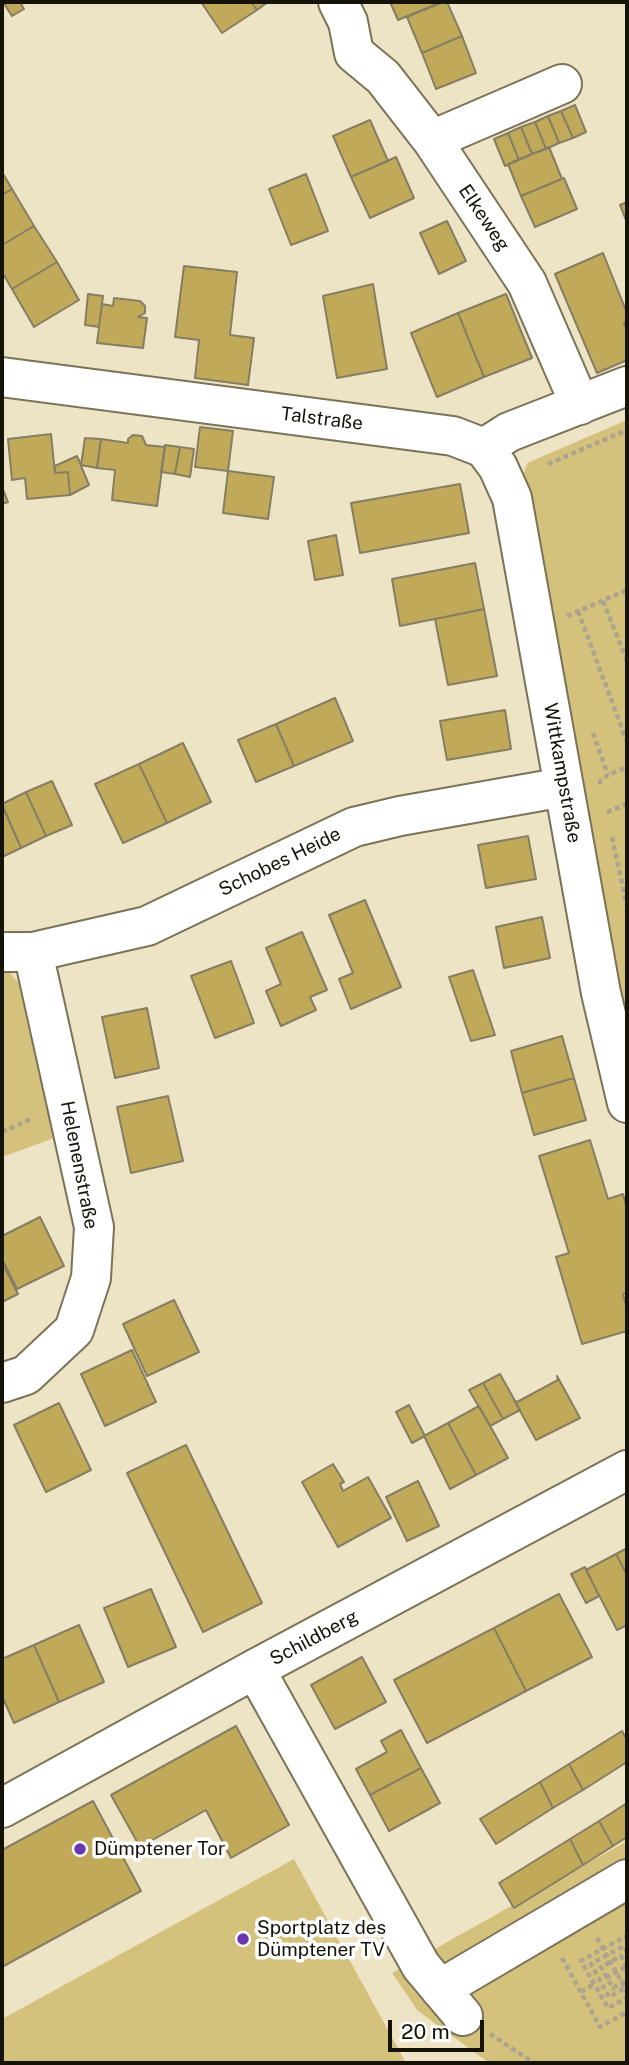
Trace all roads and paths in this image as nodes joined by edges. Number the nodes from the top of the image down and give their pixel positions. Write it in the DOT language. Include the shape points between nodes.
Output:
graph roads {
  1 [pos="338,2"];
  2 [pos="562,84"];
  3 [pos="432,140"];
  4 [pos="2,377"];
  5 [pos="627,386"];
  6 [pos="580,405"];
  7 [pos="627,430"];
  8 [pos="484,449"];
  9 [pos="548,464"];
  10 [pos="627,590"];
  11 [pos="603,601"];
  12 [pos="578,611"];
  13 [pos="560,619"];
  14 [pos="627,661"];
  15 [pos="627,743"];
  16 [pos="627,767"];
  17 [pos="564,787"];
  18 [pos="602,791"];
  19 [pos="604,802"];
  20 [pos="627,804"];
  21 [pos="610,826"];
  22 [pos="627,906"];
  23 [pos="18,952"];
  24 [pos="627,1103"];
  25 [pos="2,1383"];
  26 [pos="627,1470"];
  27 [pos="255,1669"];
  28 [pos="2,1808"];
  29 [pos="627,1879"];
  30 [pos="607,1933"];
  31 [pos="627,1939"];
  32 [pos="603,1949"];
  33 [pos="573,1951"];
  34 [pos="627,1952"];
  35 [pos="607,1956"];
  36 [pos="610,1962"];
  37 [pos="627,1966"];
  38 [pos="616,1972"];
  39 [pos="607,1977"];
  40 [pos="601,1981"];
  41 [pos="594,1984"];
  42 [pos="626,1988"];
  43 [pos="581,1992"];
  44 [pos="451,2003"];
  45 [pos="627,2012"];
  46 [pos="534,2063"];
  1 -- 3 [label="street, Elkeweg" via="348,22 354,53 383,77"];
  2 -- 3 [label="street"];
  3 -- 6 [label="street, Elkeweg" via="527,284"];
  4 -- 8 [label="street, Talstraße" via="453,436"];
  5 -- 6 [label="street"];
  6 -- 8 [label="street" via="509,432"];
  7 -- 9 [label="path"];
  8 -- 17 [label="street, Wittkampstraße" via="512,498"];
  10 -- 11 [label="path"];
  11 -- 12 [label="path"];
  11 -- 14 [label="path"];
  12 -- 13 [label="path"];
  12 -- 15 [label="path"];
  16 -- 18 [label="path" via="600,781"];
  17 -- 23 [label="street, Schobes Heide" via="354,827 147,926"];
  17 -- 24 [label="street, Wittkampstraße" via="601,993"];
  19 -- 20 [label="path" via="607,812"];
  21 -- 22 [label="path"];
  23 -- 25 [label="street, Helenenstraße" via="94,1227 91,1278 74,1330 26,1375"];
  26 -- 27 [label="street, Schildberg"];
  27 -- 28 [label="street, Schildberg"];
  27 -- 44 [label="street" via="421,1966"];
  29 -- 44 [label="street"];
  30 -- 32 [label="path" via="597,1938"];
  31 -- 32 [label="path"];
  32 -- 35 [label="path"];
  32 -- 41 [label="path" via="581,1961"];
  33 -- 43 [label="path" via="562,1958"];
  34 -- 35 [label="path" via="624,1946"];
  35 -- 36 [label="path"];
  35 -- 40 [label="path" via="592,1964"];
  36 -- 37 [label="path" via="621,1956"];
  36 -- 38 [label="path"];
  36 -- 39 [label="path" via="601,1967"];
  37 -- 38 [label="path"];
  38 -- 39 [label="path"];
  38 -- 42 [label="path"];
  39 -- 40 [label="path"];
  39 -- 42 [label="path" via="613,1988"];
  40 -- 41 [label="path"];
  40 -- 42 [label="path" via="609,1997"];
  41 -- 42 [label="path" via="608,2008"];
  41 -- 43 [label="path"];
  43 -- 45 [label="path" via="600,2027"];
  44 -- 46 [label="path"];
}
